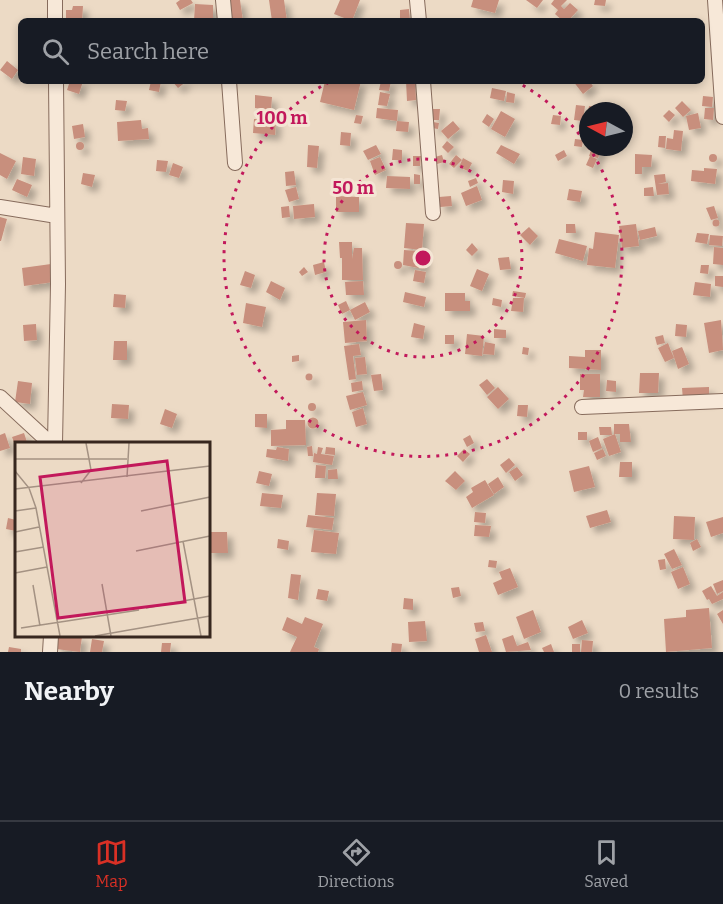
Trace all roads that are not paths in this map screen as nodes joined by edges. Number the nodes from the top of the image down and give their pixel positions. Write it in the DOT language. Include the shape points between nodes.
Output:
graph roads {
  1 [pos="55,0"];
  2 [pos="223,0"];
  3 [pos="417,0"];
  4 [pos="715,0"];
  5 [pos="55,18"];
  6 [pos="225,18"];
  7 [pos="419,18"];
  8 [pos="56,84"];
  9 [pos="229,84"];
  10 [pos="423,84"];
  11 [pos="723,117"];
  12 [pos="235,163"];
  13 [pos="0,207"];
  14 [pos="433,213"];
  15 [pos="57,216"];
  16 [pos="0,397"];
  17 [pos="723,401"];
  18 [pos="582,407"];
  19 [pos="48,442"];
  20 [pos="55,442"];
  21 [pos="51,637"];
  22 [pos="50,652"];
  1 -- 5 [label="street"];
  2 -- 6 [label="street"];
  3 -- 7 [label="street"];
  4 -- 11 [label="street"];
  8 -- 15 [label="street"];
  9 -- 12 [label="street"];
  10 -- 14 [label="street"];
  13 -- 15 [label="street"];
  15 -- 20 [label="street"];
  16 -- 19 [label="street"];
  17 -- 18 [label="street"];
  21 -- 22 [label="street"];
}
